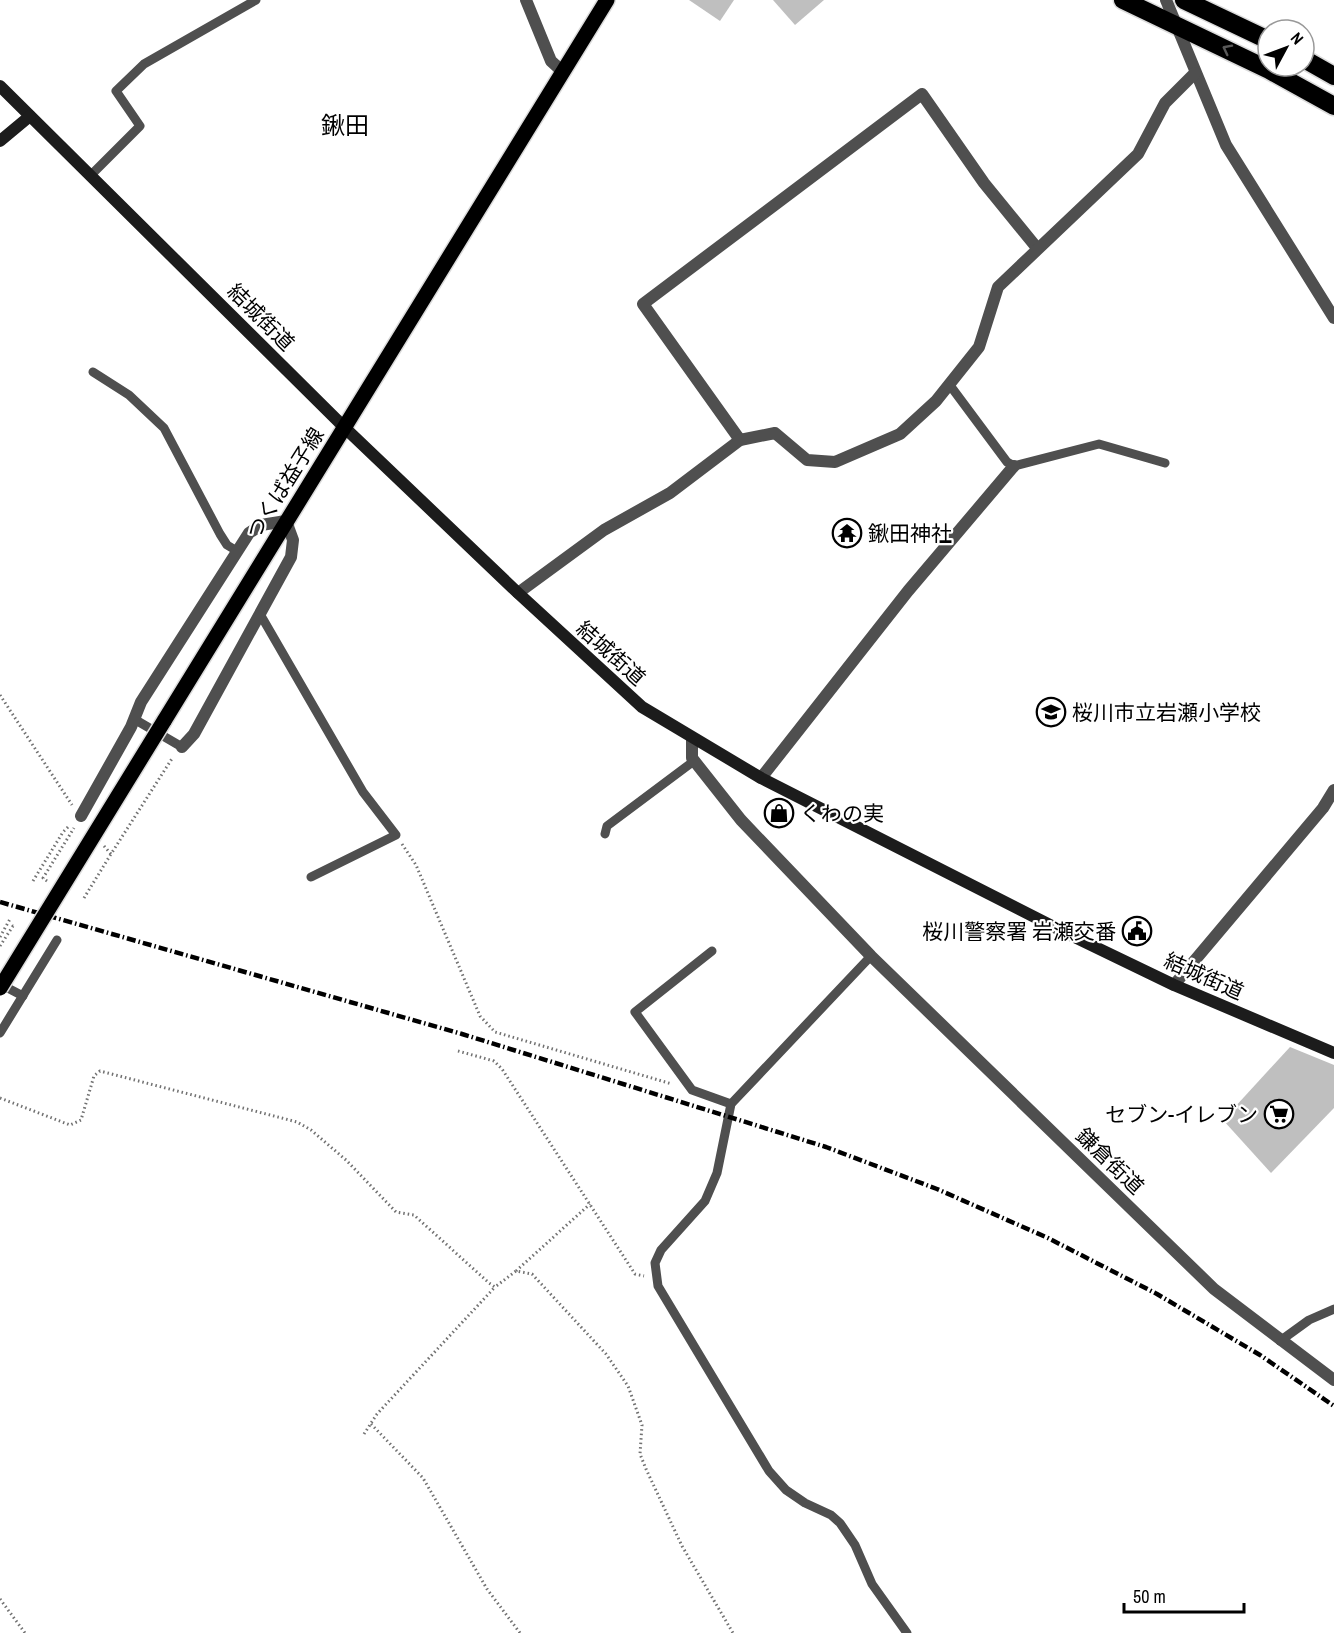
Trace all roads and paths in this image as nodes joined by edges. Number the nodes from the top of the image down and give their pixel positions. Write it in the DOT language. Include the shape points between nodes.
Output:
graph roads {
  1 [pos="256,0"];
  2 [pos="526,0"];
  3 [pos="607,0"];
  4 [pos="1123,0"];
  5 [pos="1166,0"];
  6 [pos="1184,0"];
  7 [pos="1178,24"];
  8 [pos="1256,34"];
  9 [pos="1316,66"];
  10 [pos="563,72"];
  11 [pos="1195,73"];
  12 [pos="1334,76"];
  13 [pos="0,86"];
  14 [pos="1334,106"];
  15 [pos="30,116"];
  16 [pos="0,141"];
  17 [pos="90,176"];
  18 [pos="1037,248"];
  19 [pos="1334,318"];
  20 [pos="93,372"];
  21 [pos="949,384"];
  22 [pos="344,427"];
  23 [pos="741,440"];
  24 [pos="1165,464"];
  25 [pos="1014,466"];
  26 [pos="286,521"];
  27 [pos="237,551"];
  28 [pos="518,593"];
  29 [pos="260,614"];
  30 [pos="134,719"];
  31 [pos="692,739"];
  32 [pos="182,747"];
  33 [pos="694,761"];
  34 [pos="761,778"];
  35 [pos="1334,790"];
  36 [pos="81,816"];
  37 [pos="605,834"];
  38 [pos="396,835"];
  39 [pos="67,839"];
  40 [pos="111,854"];
  41 [pos="311,877"];
  42 [pos="33,881"];
  43 [pos="47,881"];
  44 [pos="84,897"];
  45 [pos="10,919"];
  46 [pos="16,927"];
  47 [pos="0,937"];
  48 [pos="57,940"];
  49 [pos="0,946"];
  50 [pos="712,951"];
  51 [pos="871,956"];
  52 [pos="1174,985"];
  53 [pos="0,986"];
  54 [pos="23,996"];
  55 [pos="0,1033"];
  56 [pos="458,1051"];
  57 [pos="1334,1053"];
  58 [pos="692,1090"];
  59 [pos="0,1098"];
  60 [pos="730,1104"];
  61 [pos="590,1204"];
  62 [pos="516,1271"];
  63 [pos="654,1273"];
  64 [pos="495,1287"];
  65 [pos="1334,1310"];
  66 [pos="1280,1341"];
  67 [pos="1334,1380"];
  68 [pos="371,1424"];
  69 [pos="364,1434"];
  70 [pos="0,1599"];
  71 [pos="25,1633"];
  72 [pos="520,1633"];
  73 [pos="733,1633"];
  74 [pos="907,1633"];
  1 -- 17 [label="lane" via="144,64 116,91 140,126"];
  2 -- 10 [label="street" via="551,60"];
  3 -- 10 [label="main road, つくば益子線"];
  4 -- 7 [label="highway"];
  5 -- 7 [label="street"];
  6 -- 8 [label="highway"];
  7 -- 11 [label="street"];
  14 -- 7 [label="highway, one-way"];
  9 -- 12 [label="highway"];
  10 -- 22 [label="main road, つくば益子線"];
  11 -- 18 [label="street" via="1165,104 1138,154"];
  11 -- 19 [label="street" via="1226,145"];
  13 -- 15 [label="street, 結城街道"];
  15 -- 16 [label="street"];
  15 -- 17 [label="street, 結城街道"];
  17 -- 22 [label="street, 結城街道"];
  18 -- 21 [label="street" via="998,287 979,347"];
  18 -- 23 [label="street" via="984,183 922,94 643,304"];
  20 -- 27 [label="lane" via="129,395 164,428 220,534"];
  21 -- 23 [label="street" via="900,434 835,462 807,460 775,433"];
  21 -- 25 [label="lane" via="1006,462"];
  22 -- 26 [label="main road, つくば益子線"];
  22 -- 28 [label="street, 結城街道"];
  23 -- 28 [label="street" via="670,494 604,530"];
  24 -- 25 [label="lane" via="1099,444"];
  25 -- 34 [label="street" via="908,591"];
  26 -- 27 [label="street" via="255,528"];
  26 -- 29 [label="street" via="293,540 291,557"];
  26 -- 53 [label="main road, つくば益子線, bridge"];
  27 -- 30 [label="street"];
  28 -- 31 [label="street, 結城街道" via="642,706"];
  29 -- 32 [label="street" via="194,734"];
  29 -- 38 [label="lane" via="363,792"];
  30 -- 32 [label="lane"];
  30 -- 36 [label="street"];
  31 -- 33 [label="street"];
  31 -- 34 [label="street, 結城街道"];
  33 -- 37 [label="lane" via="607,826"];
  33 -- 51 [label="street, 鎌倉街道" via="741,820"];
  34 -- 52 [label="street, 結城街道"];
  35 -- 52 [label="street"];
  36 -- 42 [label="path" via="63,832"];
  38 -- 41 [label="lane"];
  38 -- 58 [label="path" via="416,865 480,1016 495,1032"];
  39 -- 43 [label="path" via="43,878"];
  40 -- 44 [label="path"];
  45 -- 47 [label="path"];
  46 -- 49 [label="path"];
  48 -- 54 [label="lane"];
  50 -- 58 [label="lane" via="635,1012"];
  51 -- 60 [label="lane"];
  51 -- 66 [label="street, 鎌倉街道" via="1214,1289"];
  52 -- 57 [label="street, 結城街道"];
  53 -- 54 [label="lane"];
  54 -- 55 [label="lane"];
  56 -- 61 [label="path" via="494,1061 502,1069"];
  58 -- 60 [label="lane"];
  59 -- 64 [label="path" via="70,1125 77,1124 94,1076 100,1071 297,1122 328,1143 396,1212 414,1215"];
  60 -- 63 [label="lane" via="717,1173 705,1201 661,1250"];
  61 -- 62 [label="path"];
  61 -- 63 [label="path" via="635,1274"];
  62 -- 64 [label="path"];
  62 -- 73 [label="path" via="532,1274 540,1282 606,1354 628,1386 642,1425 640,1454 646,1469 682,1546"];
  63 -- 74 [label="lane" via="658,1286 769,1471 786,1490 840,1523 855,1545 872,1584"];
  64 -- 68 [label="path"];
  65 -- 66 [label="lane" via="1309,1320"];
  66 -- 67 [label="street, 鎌倉街道"];
  68 -- 69 [label="path"];
  68 -- 72 [label="path" via="423,1478 487,1589"];
  70 -- 71 [label="path"];
}
